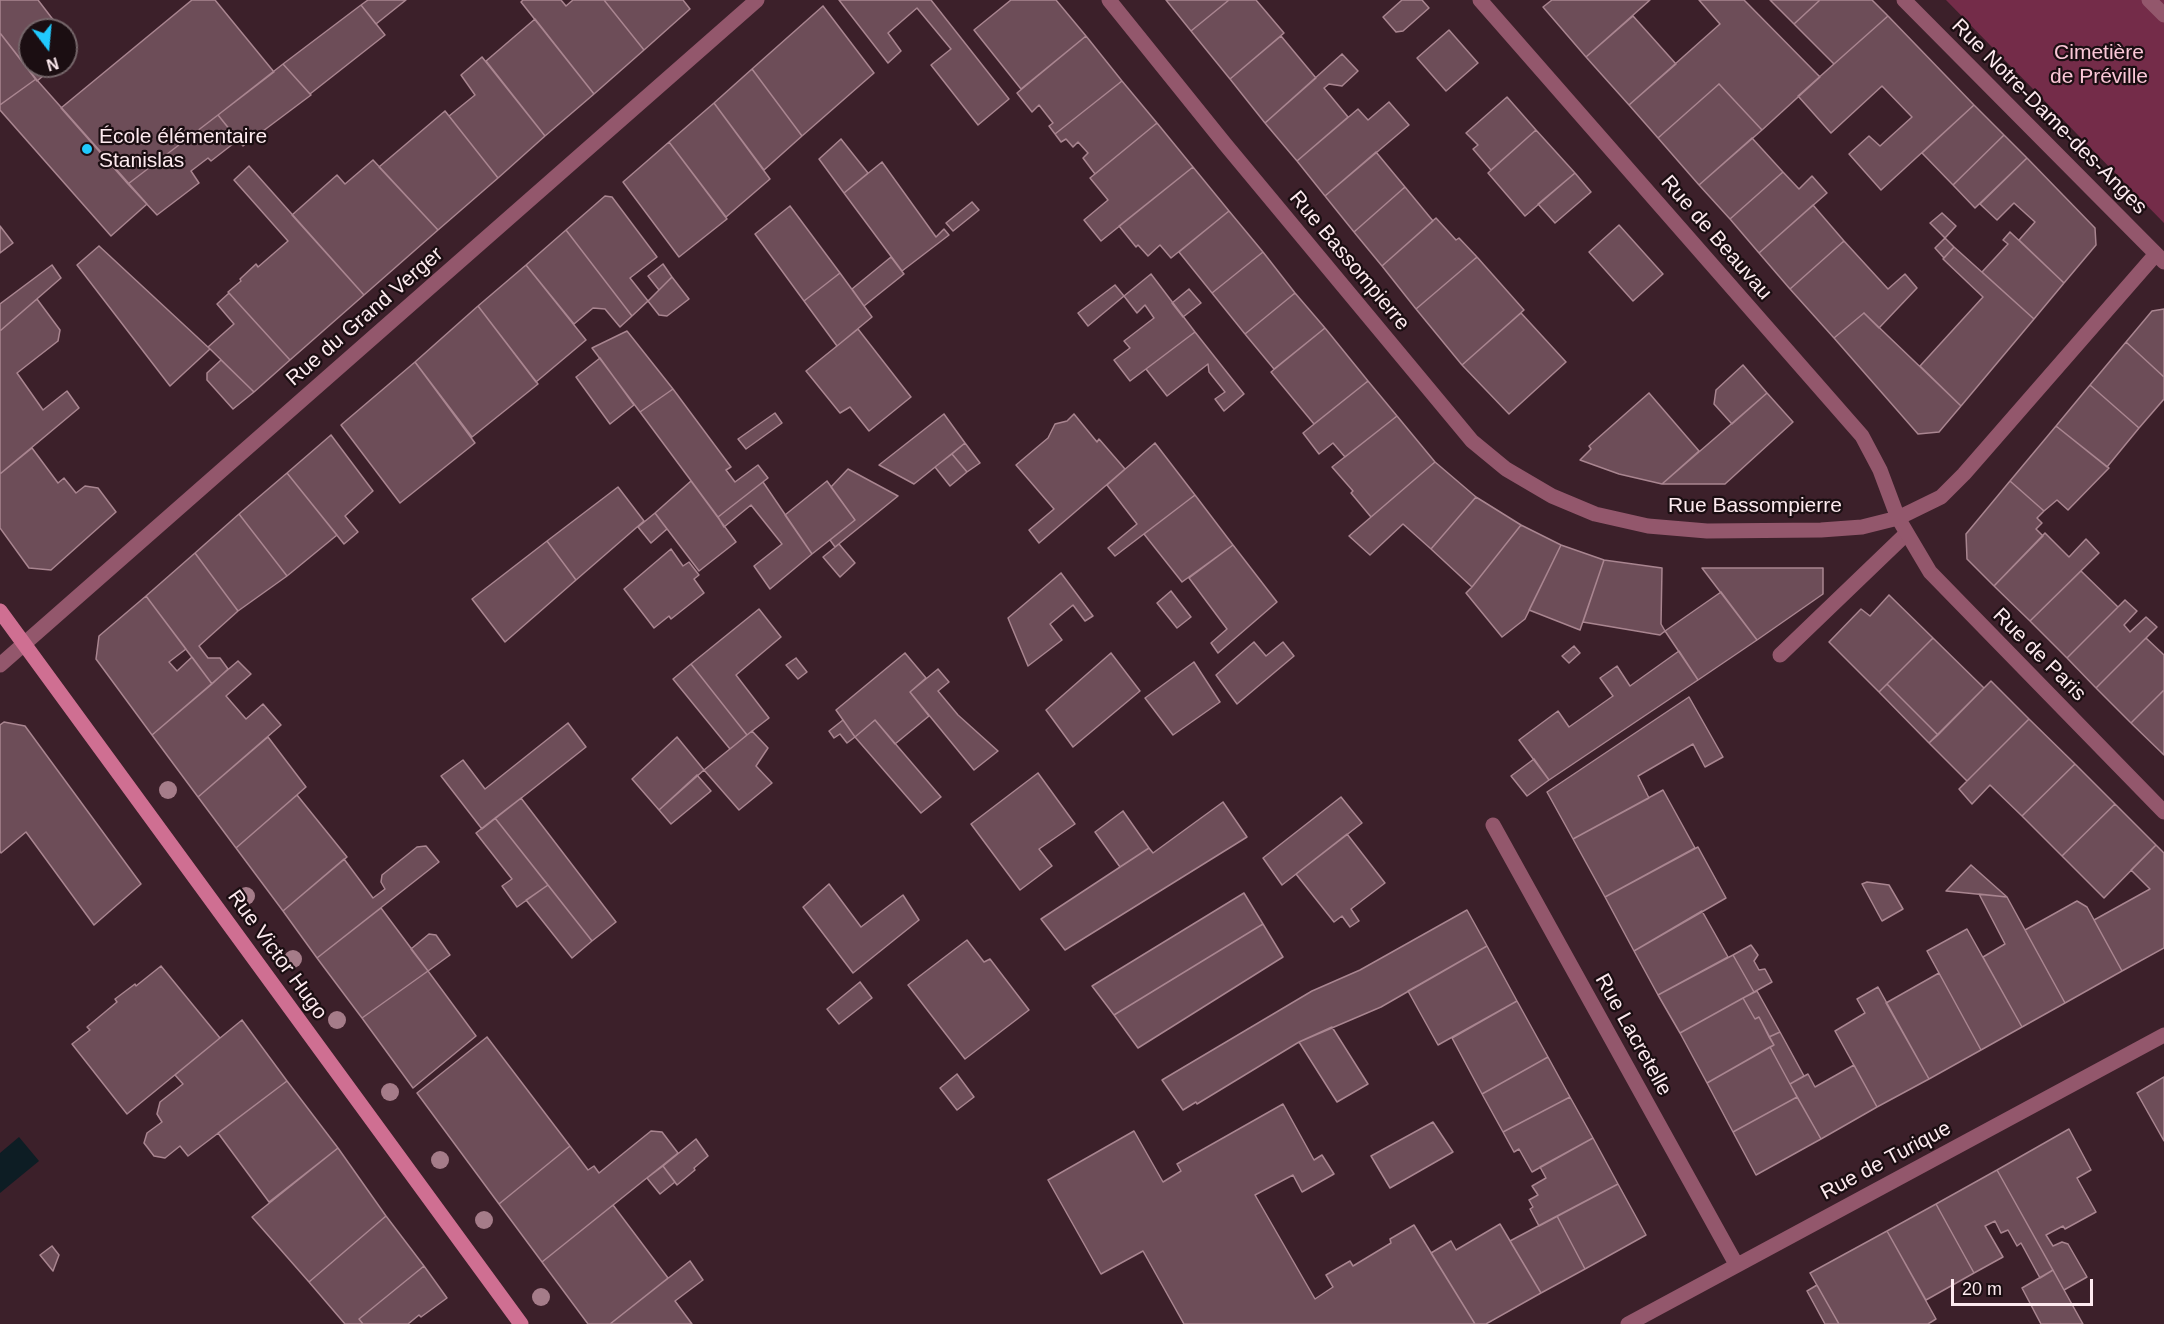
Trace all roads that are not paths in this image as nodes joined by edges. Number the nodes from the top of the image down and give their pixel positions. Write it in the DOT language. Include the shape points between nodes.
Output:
graph roads {
  1 [pos="757,0"];
  2 [pos="1109,0"];
  3 [pos="1480,0"];
  4 [pos="1904,0"];
  5 [pos="2150,0"];
  6 [pos="2164,15"];
  7 [pos="2160,258"];
  8 [pos="1898,518"];
  9 [pos="1906,534"];
  10 [pos="0,611"];
  11 [pos="25,644"];
  12 [pos="1780,655"];
  13 [pos="0,665"];
  14 [pos="2164,812"];
  15 [pos="1493,825"];
  16 [pos="2164,1035"];
  17 [pos="1736,1264"];
  18 [pos="521,1324"];
  19 [pos="1628,1324"];
  1 -- 11 [label="street, Rue du Grand Verger"];
  2 -- 8 [label="street, Rue Bassompierre" via="1427,389 1472,441 1506,469 1584,510 1647,526 1707,531 1821,530 1862,527"];
  3 -- 8 [label="street, Rue de Beauvau" via="1862,436"];
  4 -- 7 [label="street, Rue Notre-Dame-des-Anges"];
  5 -- 6 [label="street"];
  7 -- 8 [label="street, Rue Bassompierre" via="1941,497"];
  8 -- 9 [label="street, Rue de Paris"];
  9 -- 12 [label="street"];
  9 -- 14 [label="street, Rue de Paris" via="1946,590"];
  10 -- 11 [label="main road, Rue Victor Hugo"];
  11 -- 13 [label="street, Rue du Grand Verger"];
  11 -- 18 [label="main road, Rue Victor Hugo"];
  15 -- 17 [label="street, Rue Lacretelle"];
  16 -- 17 [label="street, Rue de Turique"];
  17 -- 19 [label="street, Rue de Turique"];
}
